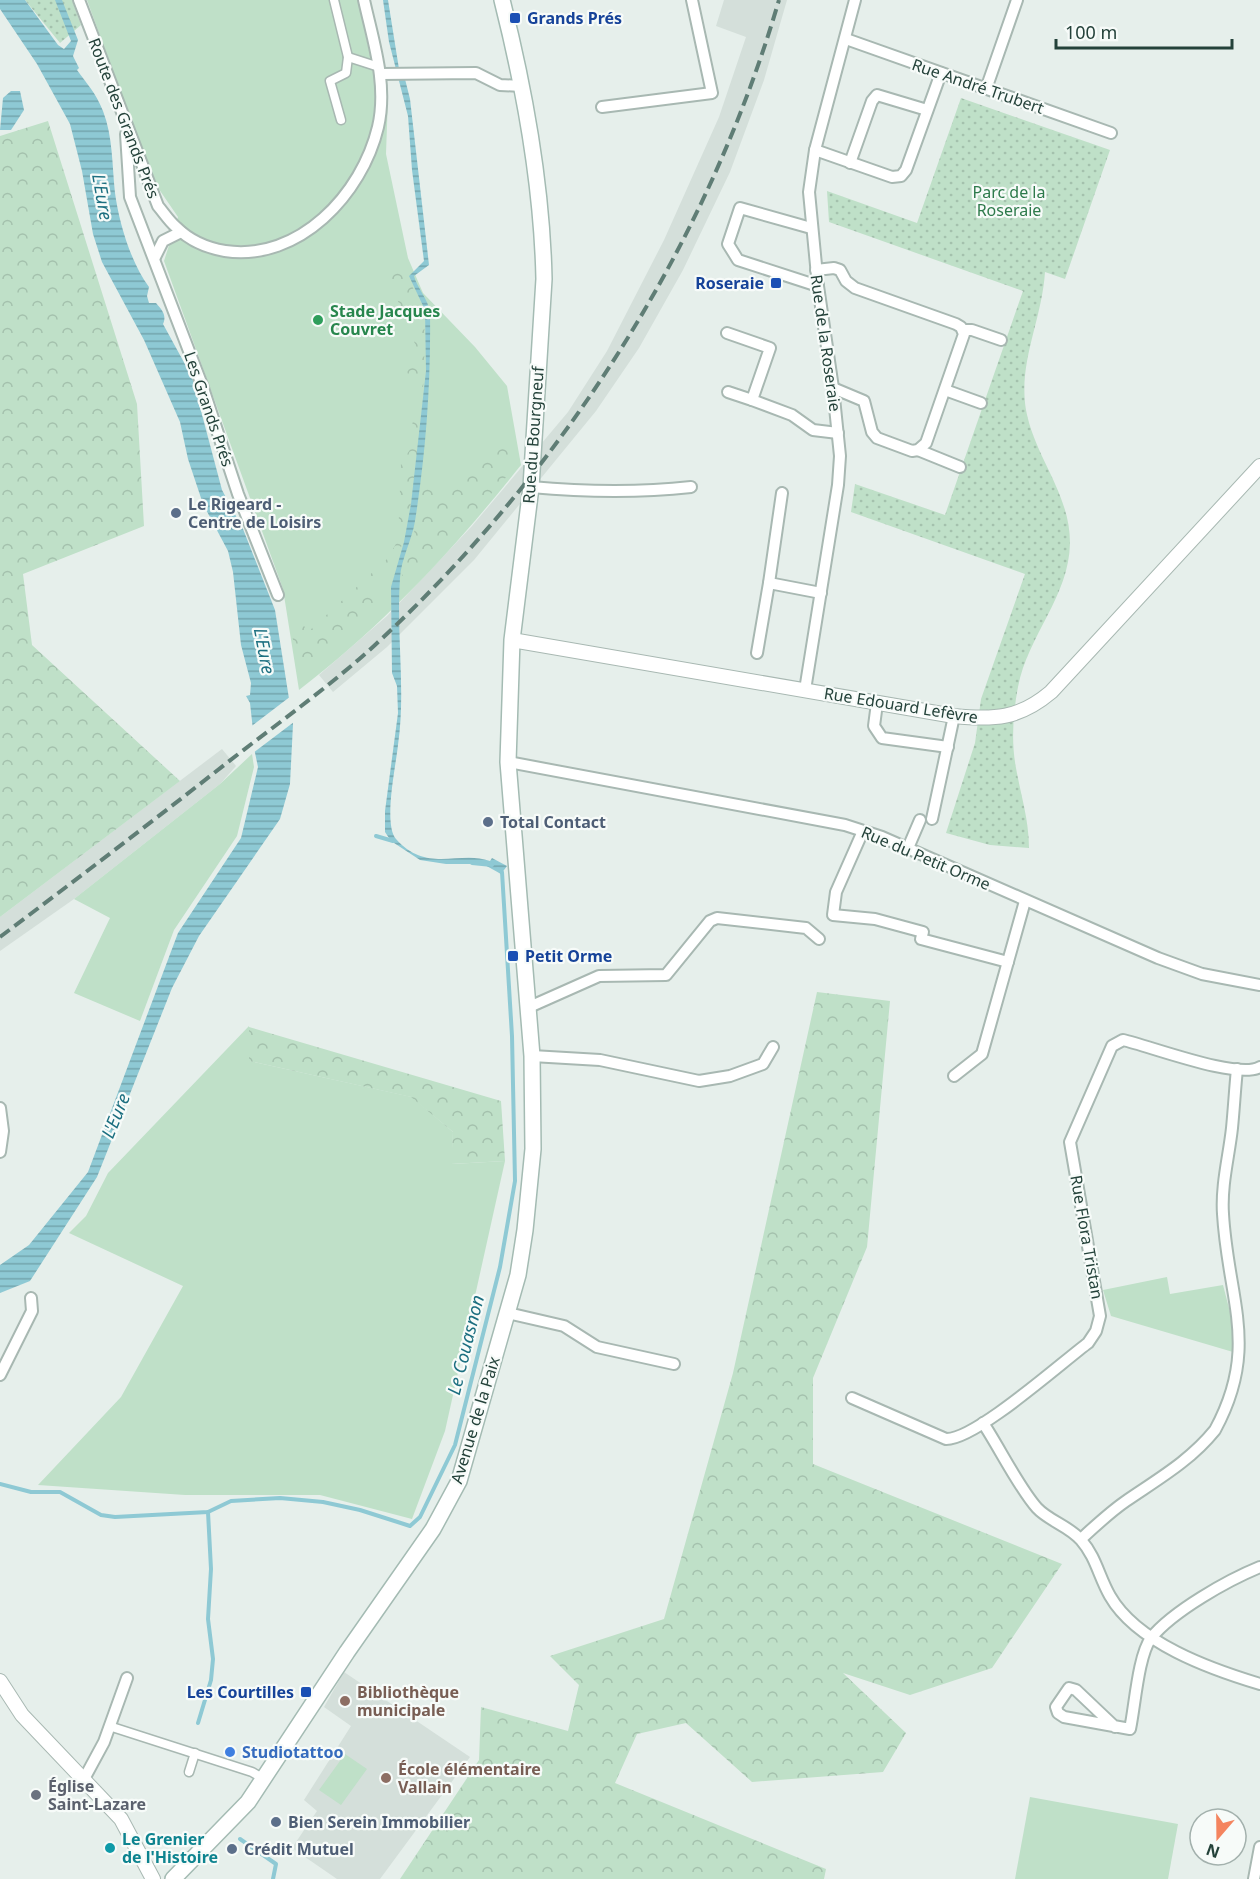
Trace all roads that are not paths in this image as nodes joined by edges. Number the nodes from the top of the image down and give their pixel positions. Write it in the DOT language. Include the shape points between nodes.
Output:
graph roads {
  1 [pos="79,0"];
  2 [pos="334,0"];
  3 [pos="364,0"];
  4 [pos="502,0"];
  5 [pos="692,0"];
  6 [pos="855,0"];
  7 [pos="1017,0"];
  8 [pos="846,39"];
  9 [pos="348,57"];
  10 [pos="380,70"];
  11 [pos="941,73"];
  12 [pos="522,86"];
  13 [pos="986,89"];
  14 [pos="602,107"];
  15 [pos="927,110"];
  16 [pos="341,120"];
  17 [pos="125,125"];
  18 [pos="1111,133"];
  19 [pos="815,150"];
  20 [pos="850,163"];
  21 [pos="812,228"];
  22 [pos="181,232"];
  23 [pos="155,257"];
  24 [pos="816,270"];
  25 [pos="818,286"];
  26 [pos="963,330"];
  27 [pos="727,333"];
  28 [pos="1000,340"];
  29 [pos="833,388"];
  30 [pos="945,390"];
  31 [pos="728,392"];
  32 [pos="752,400"];
  33 [pos="981,403"];
  34 [pos="837,433"];
  35 [pos="918,450"];
  36 [pos="1260,466"];
  37 [pos="960,467"];
  38 [pos="531,487"];
  39 [pos="691,487"];
  40 [pos="782,493"];
  41 [pos="769,583"];
  42 [pos="821,593"];
  43 [pos="278,595"];
  44 [pos="512,640"];
  45 [pos="756,653"];
  46 [pos="805,690"];
  47 [pos="877,703"];
  48 [pos="954,716"];
  49 [pos="948,747"];
  50 [pos="508,762"];
  51 [pos="932,819"];
  52 [pos="920,820"];
  53 [pos="863,831"];
  54 [pos="908,848"];
  55 [pos="517,872"];
  56 [pos="1025,901"];
  57 [pos="819,939"];
  58 [pos="1008,962"];
  59 [pos="1260,985"];
  60 [pos="527,1008"];
  61 [pos="773,1047"];
  62 [pos="532,1056"];
  63 [pos="1237,1069"];
  64 [pos="1258,1071"];
  65 [pos="954,1076"];
  66 [pos="0,1108"];
  67 [pos="0,1152"];
  68 [pos="31,1298"];
  69 [pos="508,1313"];
  70 [pos="674,1364"];
  71 [pos="0,1375"];
  72 [pos="852,1398"];
  73 [pos="983,1423"];
  74 [pos="1081,1539"];
  75 [pos="1260,1567"];
  76 [pos="1151,1638"];
  77 [pos="127,1678"];
  78 [pos="0,1680"];
  79 [pos="1260,1684"];
  80 [pos="109,1726"];
  81 [pos="1115,1727"];
  82 [pos="195,1753"];
  83 [pos="189,1772"];
  84 [pos="84,1779"];
  85 [pos="264,1779"];
  86 [pos="1260,1847"];
  87 [pos="153,1879"];
  88 [pos="172,1879"];
  89 [pos="1254,1879"];
  1 -- 17 [label="street, Route des Grands Prés"];
  2 -- 9 [label="street"];
  3 -- 10 [label="street, Route des Grands Prés"];
  4 -- 12 [label="main road, Rue du Bourgneuf"];
  5 -- 14 [label="street" via="712,93"];
  6 -- 8 [label="street, Rue de la Roseraie"];
  7 -- 13 [label="street"];
  8 -- 11 [label="street, Rue André Trubert"];
  8 -- 19 [label="street, Rue de la Roseraie"];
  9 -- 10 [label="street"];
  9 -- 16 [label="street" via="346,73 330,81"];
  10 -- 12 [label="street" via="400,74 476,73 500,85"];
  10 -- 22 [label="street, Route des Grands Prés" via="378,124 370,153 359,175 327,215 294,238 255,252 216,250"];
  11 -- 13 [label="street, Rue André Trubert"];
  11 -- 15 [label="street"];
  12 -- 38 [label="main road, Rue du Bourgneuf" via="544,258"];
  13 -- 18 [label="street, Rue André Trubert"];
  15 -- 20 [label="street" via="906,170 900,176"];
  15 -- 20 [label="street" via="877,95"];
  17 -- 22 [label="street, Route des Grands Prés" via="158,206"];
  17 -- 23 [label="street, Les Grands Prés" via="130,197"];
  19 -- 20 [label="street"];
  19 -- 21 [label="street, Rue de la Roseraie" via="809,192"];
  21 -- 24 [label="street, Rue de la Roseraie"];
  21 -- 25 [label="street" via="740,208 728,244 738,260"];
  22 -- 23 [label="street" via="164,241"];
  23 -- 43 [label="street, Les Grands Prés" via="238,494"];
  24 -- 25 [label="street, Rue de la Roseraie"];
  24 -- 26 [label="street" via="840,270 855,288 956,324"];
  25 -- 29 [label="street, Rue de la Roseraie"];
  26 -- 28 [label="street"];
  26 -- 30 [label="street"];
  27 -- 32 [label="street" via="770,348"];
  29 -- 34 [label="street, Rue de la Roseraie"];
  29 -- 35 [label="street" via="864,401 877,438"];
  30 -- 33 [label="street"];
  30 -- 35 [label="street" via="926,443"];
  31 -- 32 [label="street"];
  32 -- 34 [label="street" via="792,415 813,430"];
  34 -- 42 [label="street, Rue de la Roseraie" via="838,485"];
  35 -- 37 [label="street"];
  36 -- 48 [label="street, Rue Edouard Lefèvre" via="1039,702 1020,713 999,717"];
  38 -- 39 [label="street" via="581,491"];
  38 -- 44 [label="main road, Rue du Bourgneuf"];
  40 -- 41 [label="street"];
  41 -- 42 [label="street"];
  41 -- 45 [label="street"];
  42 -- 46 [label="street, Rue de la Roseraie"];
  44 -- 46 [label="street, Rue Edouard Lefèvre"];
  44 -- 50 [label="main road, Rue du Bourgneuf"];
  46 -- 47 [label="street, Rue Edouard Lefèvre"];
  47 -- 48 [label="street, Rue Edouard Lefèvre"];
  47 -- 49 [label="street" via="874,726 882,738"];
  48 -- 49 [label="street"];
  49 -- 51 [label="street"];
  50 -- 53 [label="street, Rue du Petit Orme"];
  50 -- 55 [label="main road, Rue du Bourgneuf"];
  52 -- 54 [label="street"];
  53 -- 54 [label="street, Rue du Petit Orme"];
  53 -- 58 [label="street" via="836,892 833,915 875,919 922,932 921,939"];
  54 -- 56 [label="street, Rue du Petit Orme"];
  55 -- 60 [label="main road, Avenue de la Paix"];
  56 -- 58 [label="street"];
  56 -- 59 [label="street, Rue du Petit Orme" via="1202,974"];
  57 -- 60 [label="street" via="806,928 717,918 710,921 666,975 599,976"];
  58 -- 65 [label="street" via="982,1054"];
  60 -- 62 [label="main road, Avenue de la Paix"];
  61 -- 62 [label="street" via="763,1064 699,1082 600,1060"];
  62 -- 69 [label="main road, Avenue de la Paix" via="533,1149 525,1230"];
  63 -- 64 [label="street, Rue Flora Tristan"];
  63 -- 73 [label="street, Rue Flora Tristan" via="1187,1060 1123,1040 1112,1046 1070,1142 1098,1298 1100,1316 1096,1331 1088,1343"];
  63 -- 74 [label="street" via="1223,1213 1249,1332 1249,1352 1239,1392 1199,1448 1124,1502"];
  66 -- 67 [label="street"];
  68 -- 71 [label="street" via="32,1311"];
  69 -- 70 [label="street" via="564,1326 597,1347"];
  69 -- 85 [label="main road, Avenue de la Paix" via="459,1481 434,1528"];
  72 -- 73 [label="street, Rue Flora Tristan" via="946,1438 956,1439"];
  73 -- 74 [label="street" via="1038,1509"];
  74 -- 76 [label="street" via="1127,1621"];
  75 -- 76 [label="street" via="1228,1580"];
  76 -- 79 [label="street"];
  76 -- 81 [label="street" via="1130,1729"];
  77 -- 80 [label="street"];
  78 -- 84 [label="street" via="22,1715"];
  80 -- 82 [label="street"];
  80 -- 84 [label="street"];
  81 -- 81 [label="street" via="1064,1717 1056,1707 1069,1688 1076,1690"];
  82 -- 83 [label="street"];
  82 -- 85 [label="street"];
  84 -- 87 [label="street" via="121,1819"];
  85 -- 88 [label="main road, Avenue de la Paix" via="232,1821"];
  86 -- 89 [label="street"];
}
